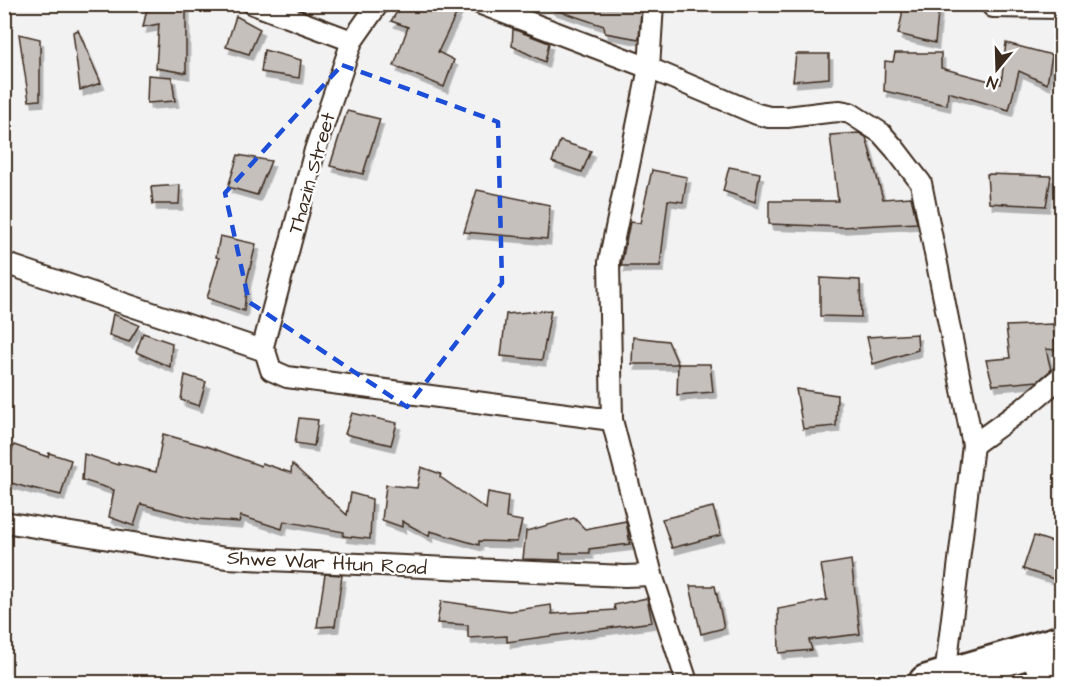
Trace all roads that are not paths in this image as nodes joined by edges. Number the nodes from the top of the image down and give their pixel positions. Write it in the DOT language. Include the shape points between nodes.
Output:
graph roads {
  1 [pos="253,4"];
  2 [pos="378,4"];
  3 [pos="482,4"];
  4 [pos="653,4"];
  5 [pos="993,7"];
  6 [pos="1062,8"];
  7 [pos="352,41"];
  8 [pos="649,68"];
  9 [pos="4,263"];
  10 [pos="262,350"];
  11 [pos="1062,376"];
  12 [pos="612,420"];
  13 [pos="973,445"];
  14 [pos="4,522"];
  15 [pos="652,575"];
  16 [pos="1050,646"];
  17 [pos="936,679"];
  18 [pos="687,682"];
  19 [pos="1047,682"];
  1 -- 7 [label="street"];
  2 -- 7 [label="street, Thazin Street"];
  3 -- 8 [label="street"];
  4 -- 8 [label="street"];
  5 -- 6 [label="street"];
  7 -- 10 [label="street, Thazin Street" via="315,150"];
  8 -- 12 [label="street" via="609,262"];
  8 -- 13 [label="street" via="769,117 850,113 881,133 896,149 921,183"];
  9 -- 10 [label="street"];
  10 -- 12 [label="street" via="271,370 287,377"];
  11 -- 13 [label="street"];
  12 -- 15 [label="street"];
  13 -- 17 [label="street"];
  14 -- 15 [label="street, Shwe War Htun Road" via="226,558"];
  15 -- 18 [label="street"];
  16 -- 17 [label="highway"];
  16 -- 19 [label="highway"];
}
